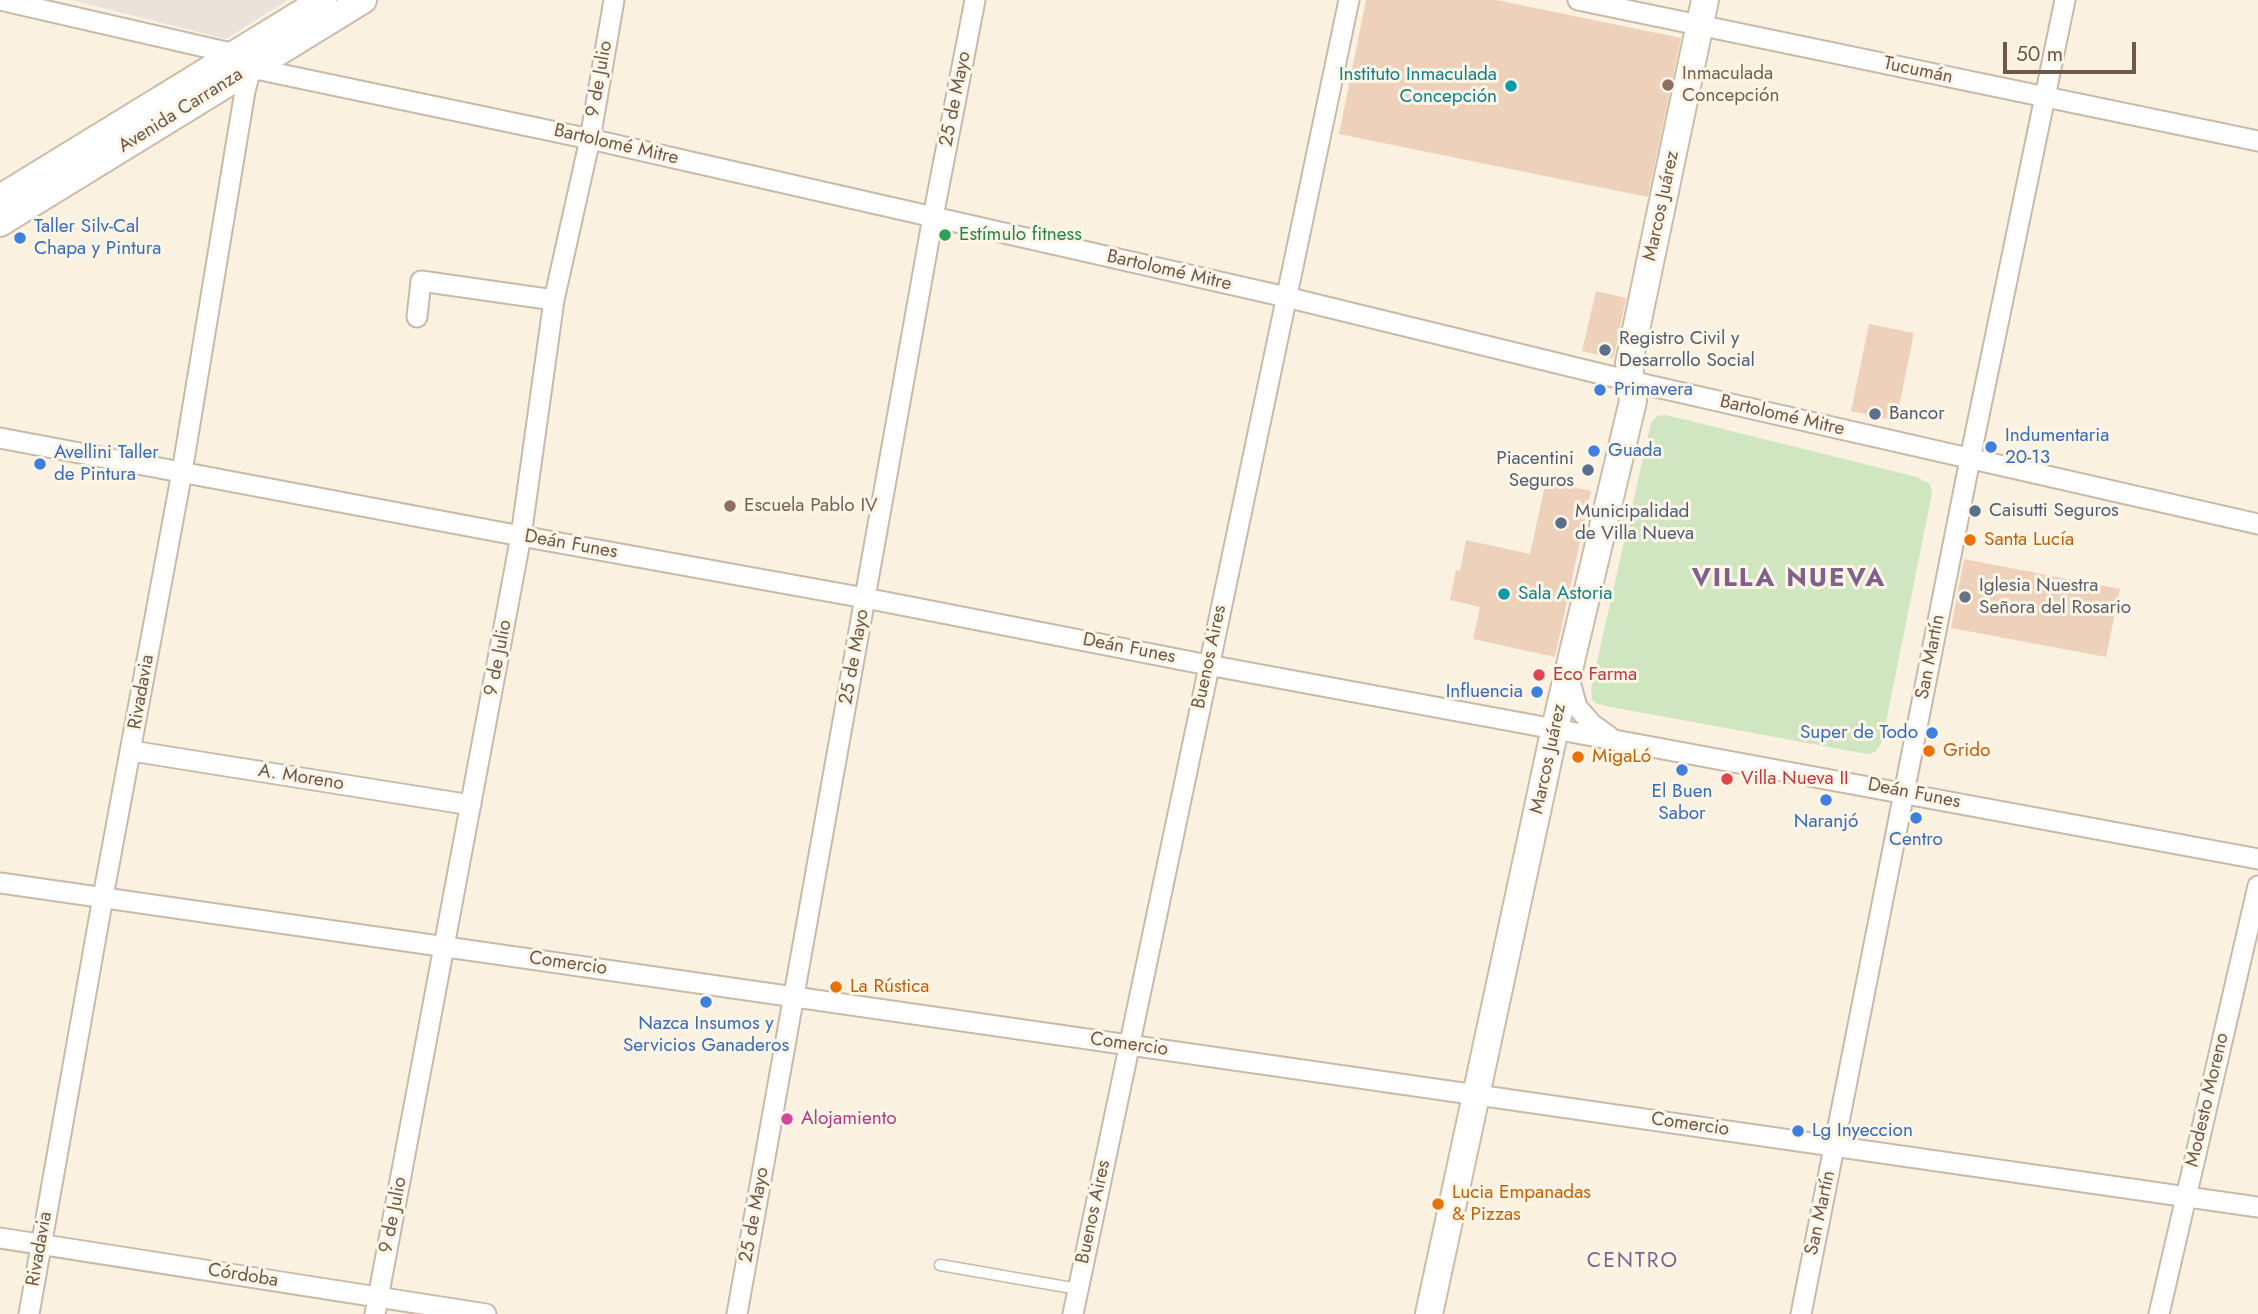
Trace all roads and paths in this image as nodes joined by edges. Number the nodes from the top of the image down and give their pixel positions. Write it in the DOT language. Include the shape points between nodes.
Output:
graph roads {
  1 [pos="323,0"];
  2 [pos="363,0"];
  3 [pos="614,0"];
  4 [pos="975,0"];
  5 [pos="1349,0"];
  6 [pos="1578,0"];
  7 [pos="1705,0"];
  8 [pos="2065,0"];
  9 [pos="0,1"];
  10 [pos="1699,26"];
  11 [pos="243,61"];
  12 [pos="2046,97"];
  13 [pos="590,139"];
  14 [pos="2258,141"];
  15 [pos="0,198"];
  16 [pos="933,217"];
  17 [pos="0,223"];
  18 [pos="1286,297"];
  19 [pos="554,300"];
  20 [pos="418,317"];
  21 [pos="1630,381"];
  22 [pos="0,438"];
  23 [pos="1970,458"];
  24 [pos="182,472"];
  25 [pos="2258,524"];
  26 [pos="521,536"];
  27 [pos="865,598"];
  28 [pos="1208,665"];
  29 [pos="1568,670"];
  30 [pos="1555,728"];
  31 [pos="1615,739"];
  32 [pos="132,751"];
  33 [pos="1904,792"];
  34 [pos="471,805"];
  35 [pos="2258,859"];
  36 [pos="0,883"];
  37 [pos="2258,886"];
  38 [pos="103,897"];
  39 [pos="444,946"];
  40 [pos="794,997"];
  41 [pos="1130,1045"];
  42 [pos="1475,1094"];
  43 [pos="1835,1146"];
  44 [pos="2186,1196"];
  45 [pos="2258,1207"];
  46 [pos="0,1238"];
  47 [pos="41,1244"];
  48 [pos="940,1265"];
  49 [pos="1078,1289"];
  50 [pos="376,1306"];
  51 [pos="29,1314"];
  52 [pos="486,1314"];
  53 [pos="737,1314"];
  54 [pos="1073,1314"];
  55 [pos="1429,1314"];
  56 [pos="1801,1314"];
  57 [pos="2159,1314"];
  1 -- 11 [label="main road, Avenida Carranza"];
  2 -- 11 [label="main road, Avenida Carranza"];
  3 -- 13 [label="street, 9 de Julio"];
  4 -- 16 [label="street, 25 de Mayo"];
  5 -- 18 [label="street, Buenos Aires"];
  6 -- 10 [label="street, Tucumán"];
  7 -- 10 [label="main road, Marcos Juárez"];
  8 -- 12 [label="street, San Martín"];
  9 -- 11 [label="street, Bartolomé Mitre"];
  10 -- 12 [label="street, Tucumán"];
  10 -- 21 [label="main road, Marcos Juárez" via="1629,363"];
  11 -- 13 [label="street, Bartolomé Mitre"];
  11 -- 15 [label="main road, Avenida Carranza"];
  11 -- 17 [label="main road, Avenida Carranza"];
  11 -- 24 [label="street, Rivadavia" via="245,91"];
  12 -- 14 [label="street, Tucumán"];
  12 -- 23 [label="street, San Martín"];
  13 -- 16 [label="street, Bartolomé Mitre"];
  13 -- 19 [label="street, 9 de Julio"];
  16 -- 18 [label="street, Bartolomé Mitre"];
  16 -- 27 [label="street, 25 de Mayo"];
  18 -- 21 [label="street, Bartolomé Mitre"];
  18 -- 28 [label="street, Buenos Aires"];
  19 -- 20 [label="street" via="421,281"];
  19 -- 26 [label="street, 9 de Julio"];
  21 -- 23 [label="street, Bartolomé Mitre"];
  21 -- 29 [label="main road, Marcos Juárez" via="1633,401"];
  22 -- 24 [label="street, Deán Funes"];
  23 -- 25 [label="street, Bartolomé Mitre"];
  23 -- 33 [label="street, San Martín"];
  24 -- 26 [label="street, Deán Funes"];
  24 -- 32 [label="street, Rivadavia"];
  26 -- 27 [label="street, Deán Funes"];
  26 -- 34 [label="street, 9 de Julio"];
  27 -- 28 [label="street, Deán Funes"];
  27 -- 40 [label="street, 25 de Mayo"];
  28 -- 30 [label="street, Deán Funes"];
  28 -- 41 [label="street, Buenos Aires"];
  29 -- 30 [label="main road, Marcos Juárez"];
  29 -- 31 [label="street" via="1577,707"];
  30 -- 31 [label="street, Deán Funes"];
  30 -- 42 [label="main road, Marcos Juárez"];
  31 -- 33 [label="street, Deán Funes"];
  32 -- 34 [label="street, A. Moreno"];
  32 -- 38 [label="street, Rivadavia"];
  33 -- 35 [label="street, Deán Funes"];
  33 -- 43 [label="street, San Martín"];
  34 -- 39 [label="street, 9 de Julio"];
  36 -- 38 [label="street, Comercio"];
  37 -- 44 [label="street, Modesto Moreno"];
  38 -- 39 [label="street, Comercio"];
  38 -- 47 [label="street, Rivadavia"];
  39 -- 40 [label="street, Comercio"];
  39 -- 50 [label="street, 9 de Julio"];
  40 -- 41 [label="street, Comercio"];
  40 -- 53 [label="street, 25 de Mayo"];
  41 -- 42 [label="street, Comercio"];
  41 -- 49 [label="street, Buenos Aires"];
  42 -- 43 [label="street, Comercio"];
  42 -- 55 [label="main road, Marcos Juárez"];
  43 -- 44 [label="street, Comercio"];
  43 -- 56 [label="street, San Martín"];
  44 -- 45 [label="street, Comercio"];
  44 -- 57 [label="street, Modesto Moreno"];
  46 -- 47 [label="street, Córdoba"];
  47 -- 50 [label="street, Córdoba"];
  47 -- 51 [label="street, Rivadavia"];
  48 -- 49 [label="lane"];
  49 -- 54 [label="street, Buenos Aires"];
  50 -- 52 [label="street, Córdoba"];
}
